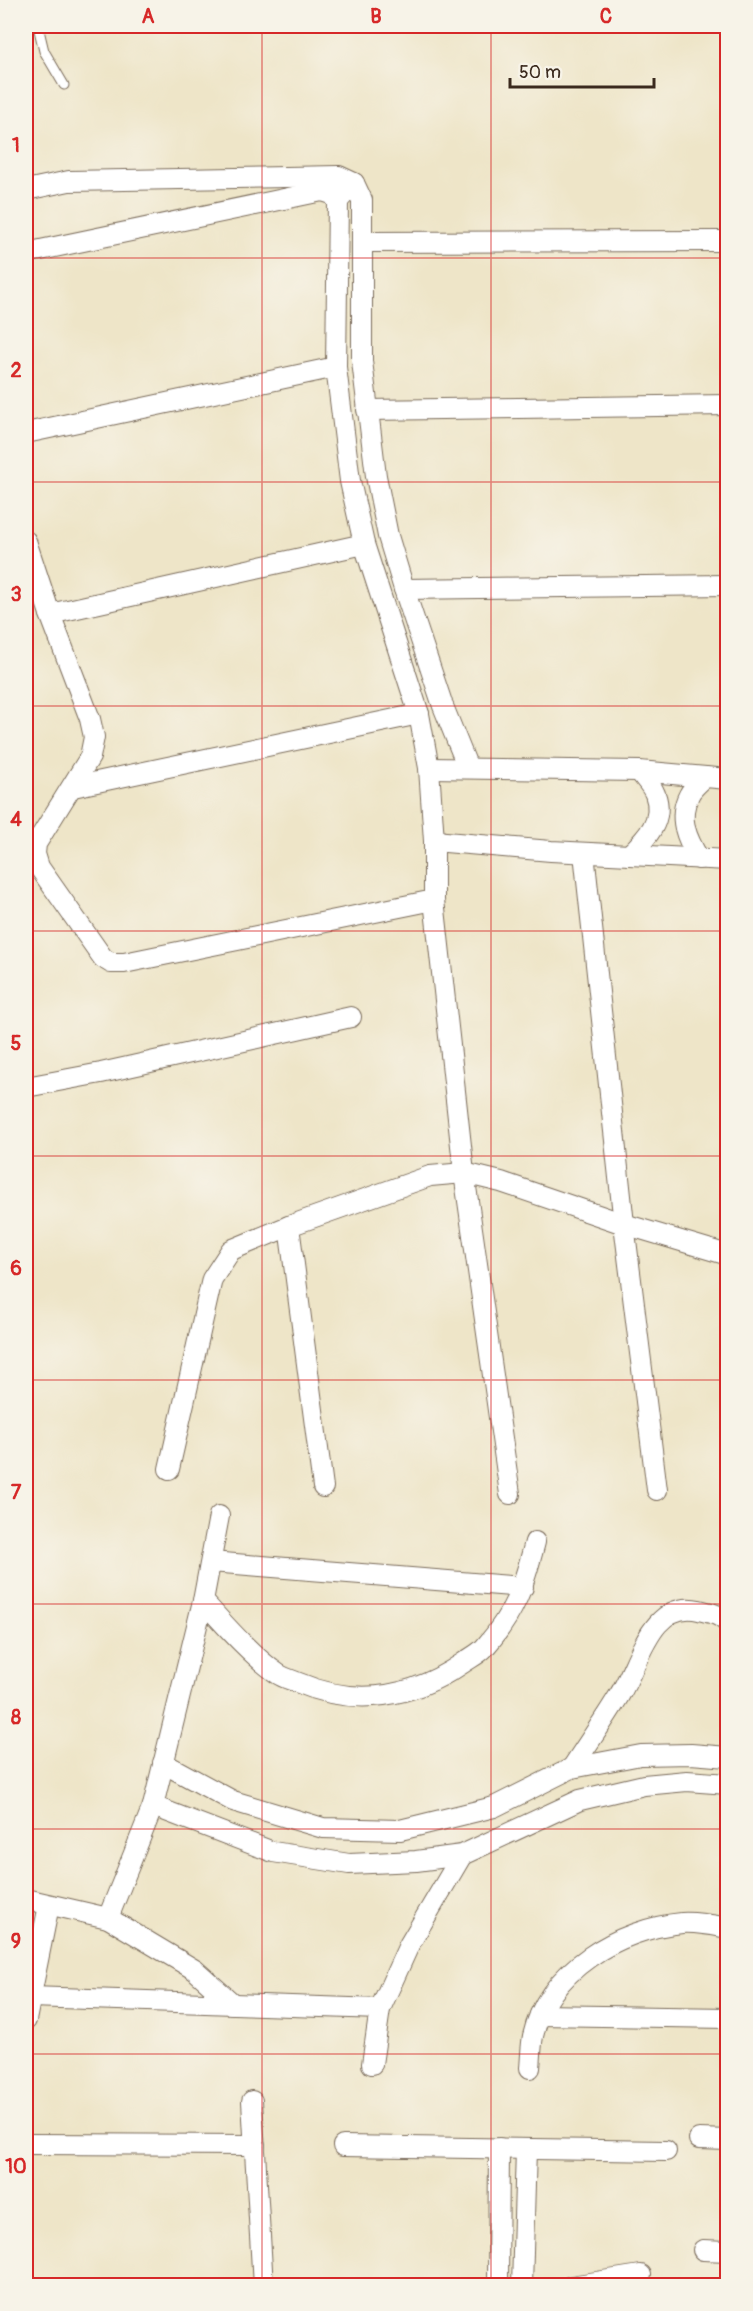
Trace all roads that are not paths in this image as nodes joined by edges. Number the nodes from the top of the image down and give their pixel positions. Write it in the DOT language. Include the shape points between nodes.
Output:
graph roads {
  1 [pos="38,26"];
  2 [pos="64,84"];
  3 [pos="354,183"];
  4 [pos="26,190"];
  5 [pos="338,201"];
  6 [pos="728,241"];
  7 [pos="363,242"];
  8 [pos="26,253"];
  9 [pos="336,367"];
  10 [pos="728,405"];
  11 [pos="367,410"];
  12 [pos="26,433"];
  13 [pos="376,476"];
  14 [pos="350,481"];
  15 [pos="26,541"];
  16 [pos="364,544"];
  17 [pos="728,585"];
  18 [pos="404,589"];
  19 [pos="50,614"];
  20 [pos="419,714"];
  21 [pos="429,768"];
  22 [pos="468,768"];
  23 [pos="639,771"];
  24 [pos="705,777"];
  25 [pos="728,779"];
  26 [pos="73,787"];
  27 [pos="434,841"];
  28 [pos="584,853"];
  29 [pos="629,855"];
  30 [pos="699,859"];
  31 [pos="728,860"];
  32 [pos="434,900"];
  33 [pos="351,1017"];
  34 [pos="26,1088"];
  35 [pos="464,1173"];
  36 [pos="624,1224"];
  37 [pos="289,1226"];
  38 [pos="728,1255"];
  39 [pos="169,1469"];
  40 [pos="323,1487"];
  41 [pos="657,1490"];
  42 [pos="510,1494"];
  43 [pos="219,1516"];
  44 [pos="535,1542"];
  45 [pos="211,1562"];
  46 [pos="523,1587"];
  47 [pos="203,1601"];
  48 [pos="728,1623"];
  49 [pos="728,1757"];
  50 [pos="163,1763"];
  51 [pos="572,1768"];
  52 [pos="728,1784"];
  53 [pos="517,1796"];
  54 [pos="153,1806"];
  55 [pos="532,1824"];
  56 [pos="462,1855"];
  57 [pos="26,1899"];
  58 [pos="49,1905"];
  59 [pos="108,1918"];
  60 [pos="728,1928"];
  61 [pos="31,1997"];
  62 [pos="233,2004"];
  63 [pos="380,2009"];
  64 [pos="540,2016"];
  65 [pos="728,2018"];
  66 [pos="26,2020"];
  67 [pos="372,2064"];
  68 [pos="530,2068"];
  69 [pos="252,2101"];
  70 [pos="699,2139"];
  71 [pos="728,2140"];
  72 [pos="26,2144"];
  73 [pos="255,2145"];
  74 [pos="343,2145"];
  75 [pos="500,2148"];
  76 [pos="526,2149"];
  77 [pos="666,2151"];
  78 [pos="703,2250"];
  79 [pos="728,2251"];
  80 [pos="641,2275"];
  81 [pos="263,2286"];
  82 [pos="498,2286"];
  83 [pos="522,2286"];
  84 [pos="571,2286"];
  1 -- 2 [label="lane" via="44,51"];
  3 -- 4 [label="street" via="339,176 69,181"];
  3 -- 5 [label="street"];
  3 -- 7 [label="street" via="362,200"];
  5 -- 8 [label="street" via="322,191"];
  5 -- 9 [label="street"];
  6 -- 7 [label="street"];
  7 -- 11 [label="street" via="362,362"];
  9 -- 12 [label="street"];
  9 -- 14 [label="street"];
  10 -- 11 [label="street"];
  11 -- 13 [label="street"];
  13 -- 14 [label="street"];
  13 -- 18 [label="street"];
  14 -- 16 [label="street"];
  15 -- 19 [label="street"];
  16 -- 19 [label="street"];
  16 -- 20 [label="street"];
  17 -- 18 [label="street"];
  18 -- 22 [label="street"];
  19 -- 26 [label="street" via="94,737 90,757"];
  20 -- 21 [label="street"];
  20 -- 26 [label="street"];
  21 -- 22 [label="street"];
  21 -- 27 [label="street"];
  22 -- 23 [label="street"];
  23 -- 24 [label="street"];
  23 -- 29 [label="street" via="655,795 657,817 650,836"];
  24 -- 25 [label="street"];
  24 -- 30 [label="street" via="689,794 683,816 687,838"];
  26 -- 32 [label="street" via="36,844 35,854 39,867 103,958 111,963"];
  27 -- 28 [label="street"];
  27 -- 32 [label="street"];
  28 -- 29 [label="street"];
  28 -- 36 [label="street"];
  29 -- 30 [label="street"];
  30 -- 31 [label="street"];
  32 -- 35 [label="street"];
  33 -- 34 [label="street"];
  35 -- 36 [label="street"];
  35 -- 37 [label="street" via="430,1176"];
  35 -- 42 [label="street"];
  36 -- 38 [label="street"];
  36 -- 41 [label="street"];
  37 -- 39 [label="street" via="231,1250 212,1279"];
  37 -- 40 [label="street"];
  43 -- 45 [label="street"];
  44 -- 46 [label="street"];
  45 -- 46 [label="street"];
  45 -- 47 [label="street"];
  46 -- 47 [label="street" via="513,1610 483,1649 441,1678 403,1692 357,1698 317,1690 279,1674"];
  47 -- 50 [label="street"];
  48 -- 51 [label="street" via="719,1614 693,1608 670,1613 651,1630 622,1691"];
  49 -- 51 [label="street" via="640,1755"];
  50 -- 53 [label="street" via="233,1801 323,1828 400,1830 494,1807"];
  50 -- 54 [label="street"];
  51 -- 53 [label="street"];
  52 -- 55 [label="street" via="687,1781 644,1785 580,1800"];
  53 -- 55 [label="street"];
  54 -- 56 [label="street" via="273,1852 316,1859 349,1864"];
  54 -- 59 [label="street"];
  55 -- 56 [label="street"];
  56 -- 63 [label="street" via="409,1945"];
  57 -- 58 [label="street"];
  58 -- 59 [label="street"];
  58 -- 61 [label="street"];
  59 -- 62 [label="street" via="195,1970"];
  60 -- 64 [label="street" via="682,1923 628,1934 576,1967"];
  61 -- 62 [label="street"];
  61 -- 66 [label="street"];
  62 -- 63 [label="street"];
  63 -- 67 [label="street"];
  64 -- 65 [label="street"];
  64 -- 68 [label="street" via="533,2036"];
  69 -- 73 [label="street"];
  70 -- 71 [label="street"];
  72 -- 73 [label="street"];
  73 -- 81 [label="street"];
  74 -- 75 [label="street"];
  75 -- 76 [label="street"];
  75 -- 82 [label="street"];
  76 -- 77 [label="street"];
  76 -- 83 [label="street"];
  78 -- 79 [label="street"];
  80 -- 84 [label="street"];
}
